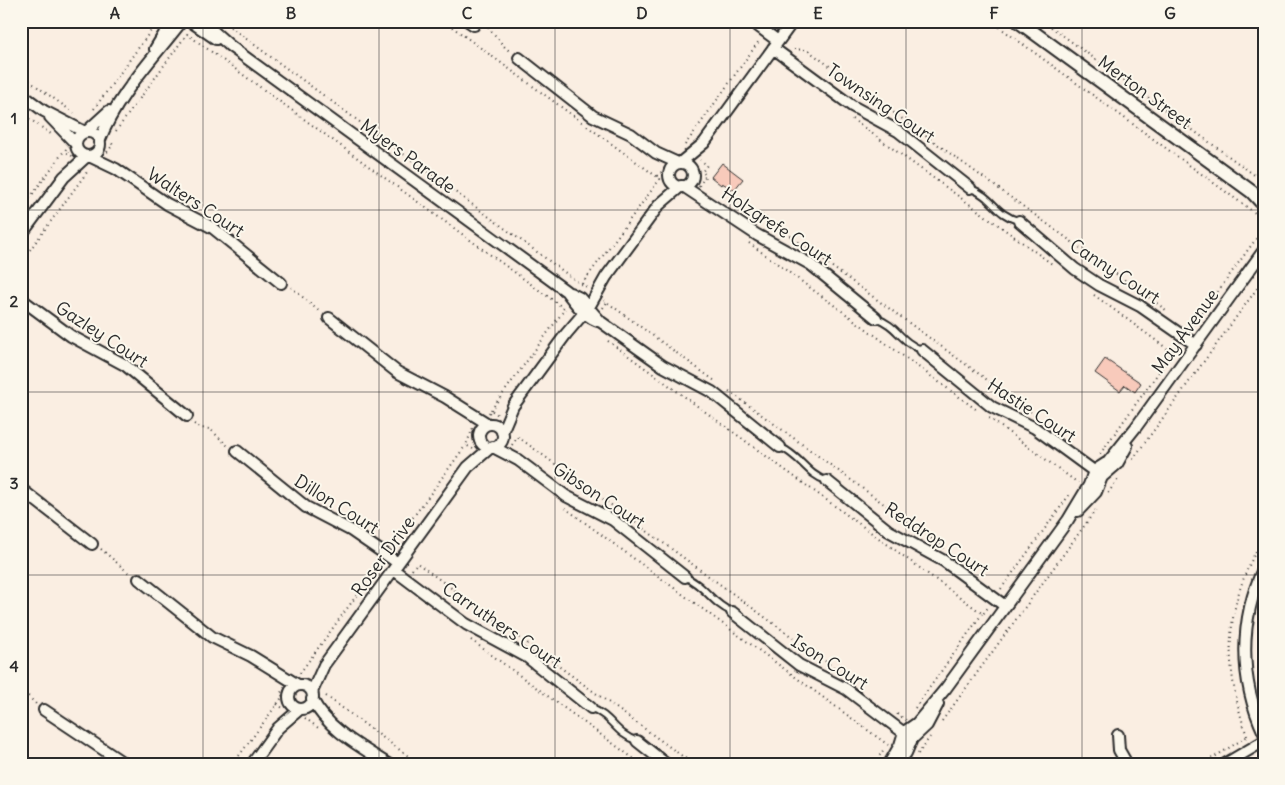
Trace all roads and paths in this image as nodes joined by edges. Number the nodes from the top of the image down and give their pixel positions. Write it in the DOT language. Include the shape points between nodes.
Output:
graph roads {
  1 [pos="158,21"];
  2 [pos="172,21"];
  3 [pos="182,21"];
  4 [pos="190,21"];
  5 [pos="202,21"];
  6 [pos="444,21"];
  7 [pos="751,21"];
  8 [pos="793,21"];
  9 [pos="991,21"];
  10 [pos="1018,21"];
  11 [pos="1043,21"];
  12 [pos="471,23"];
  13 [pos="766,32"];
  14 [pos="776,45"];
  15 [pos="230,46"];
  16 [pos="785,57"];
  17 [pos="519,58"];
  18 [pos="150,59"];
  19 [pos="21,75"];
  20 [pos="21,94"];
  21 [pos="118,103"];
  22 [pos="94,109"];
  23 [pos="44,111"];
  24 [pos="21,113"];
  25 [pos="852,118"];
  26 [pos="74,126"];
  27 [pos="104,128"];
  28 [pos="85,132"];
  29 [pos="114,134"];
  30 [pos="66,139"];
  31 [pos="101,148"];
  32 [pos="78,153"];
  33 [pos="656,153"];
  34 [pos="695,156"];
  35 [pos="679,163"];
  36 [pos="116,168"];
  37 [pos="669,173"];
  38 [pos="692,174"];
  39 [pos="656,176"];
  40 [pos="1264,182"];
  41 [pos="655,185"];
  42 [pos="682,186"];
  43 [pos="698,187"];
  44 [pos="970,188"];
  45 [pos="665,191"];
  46 [pos="1258,195"];
  47 [pos="707,200"];
  48 [pos="659,205"];
  49 [pos="1259,209"];
  50 [pos="21,210"];
  51 [pos="1019,221"];
  52 [pos="745,227"];
  53 [pos="1264,228"];
  54 [pos="21,235"];
  55 [pos="744,240"];
  56 [pos="1263,253"];
  57 [pos="21,262"];
  58 [pos="1053,265"];
  59 [pos="1264,279"];
  60 [pos="281,283"];
  61 [pos="582,284"];
  62 [pos="1093,294"];
  63 [pos="21,299"];
  64 [pos="584,307"];
  65 [pos="565,309"];
  66 [pos="1167,311"];
  67 [pos="329,318"];
  68 [pos="876,318"];
  69 [pos="1184,337"];
  70 [pos="1196,345"];
  71 [pos="922,350"];
  72 [pos="1173,352"];
  73 [pos="513,406"];
  74 [pos="466,412"];
  75 [pos="188,416"];
  76 [pos="1040,418"];
  77 [pos="488,424"];
  78 [pos="502,435"];
  79 [pos="479,437"];
  80 [pos="780,447"];
  81 [pos="491,448"];
  82 [pos="237,450"];
  83 [pos="518,460"];
  84 [pos="1128,465"];
  85 [pos="468,467"];
  86 [pos="1095,472"];
  87 [pos="1122,473"];
  88 [pos="827,481"];
  89 [pos="1078,483"];
  90 [pos="21,489"];
  91 [pos="1073,491"];
  92 [pos="1105,497"];
  93 [pos="1099,505"];
  94 [pos="92,544"];
  95 [pos="396,567"];
  96 [pos="1264,567"];
  97 [pos="685,577"];
  98 [pos="140,579"];
  99 [pos="1001,589"];
  100 [pos="1006,606"];
  101 [pos="732,612"];
  102 [pos="983,614"];
  103 [pos="1264,616"];
  104 [pos="314,680"];
  105 [pos="293,684"];
  106 [pos="1264,686"];
  107 [pos="946,688"];
  108 [pos="21,689"];
  109 [pos="326,696"];
  110 [pos="301,707"];
  111 [pos="591,708"];
  112 [pos="44,710"];
  113 [pos="912,712"];
  114 [pos="940,723"];
  115 [pos="934,731"];
  116 [pos="904,732"];
  117 [pos="1264,733"];
  118 [pos="1118,735"];
  119 [pos="912,738"];
  120 [pos="637,741"];
  121 [pos="1264,741"];
  122 [pos="888,744"];
  123 [pos="917,756"];
  124 [pos="125,764"];
  125 [pos="234,764"];
  126 [pos="252,764"];
  127 [pos="388,764"];
  128 [pos="419,764"];
  129 [pos="666,764"];
  130 [pos="874,764"];
  131 [pos="888,764"];
  132 [pos="897,764"];
  133 [pos="1127,764"];
  134 [pos="1225,764"];
  1 -- 22 [label="path"];
  2 -- 18 [label="street"];
  3 -- 18 [label="street"];
  4 -- 15 [label="street, Myers Parade"];
  5 -- 15 [label="street, Myers Parade"];
  6 -- 39 [label="path"];
  7 -- 13 [label="street, Townsing Court"];
  8 -- 14 [label="street"];
  9 -- 49 [label="path"];
  10 -- 46 [label="street, Merton Street"];
  11 -- 40 [label="path"];
  12 -- 17 [label="path" via="484,24 503,47"];
  13 -- 14 [label="street, Townsing Court"];
  13 -- 34 [label="path" via="682,148"];
  14 -- 16 [label="street, Townsing Court"];
  14 -- 34 [label="street"];
  15 -- 64 [label="street, Myers Parade" via="566,292 575,294"];
  16 -- 44 [label="street, Townsing Court" via="852,106 898,131"];
  16 -- 66 [label="path" via="790,50 806,48"];
  17 -- 33 [label="street" via="593,116 630,134"];
  18 -- 21 [label="street"];
  19 -- 26 [label="path" via="80,118"];
  20 -- 23 [label="street"];
  21 -- 27 [label="street"];
  21 -- 28 [label="street" via="98,124"];
  23 -- 26 [label="street, Walters Court"];
  23 -- 30 [label="street"];
  24 -- 30 [label="path"];
  25 -- 58 [label="path"];
  26 -- 28 [label="street, Walters Court"];
  27 -- 29 [label="path"];
  27 -- 31 [label="street"];
  28 -- 31 [label="street, Walters Court" via="93,133"];
  28 -- 32 [label="street" via="78,137"];
  29 -- 31 [label="path" via="110,139 112,146"];
  29 -- 65 [label="path" via="187,34"];
  30 -- 32 [label="street"];
  30 -- 32 [label="path" via="67,146"];
  31 -- 32 [label="street" via="96,153"];
  31 -- 36 [label="street, Walters Court"];
  32 -- 36 [label="street, Walters Court"];
  32 -- 50 [label="path"];
  32 -- 54 [label="street"];
  32 -- 57 [label="path" via="89,168"];
  33 -- 35 [label="street"];
  33 -- 37 [label="street"];
  34 -- 35 [label="street"];
  34 -- 38 [label="street"];
  34 -- 43 [label="path" via="707,164 702,172 706,174"];
  35 -- 37 [label="street"];
  35 -- 38 [label="street" via="688,165"];
  36 -- 60 [label="street, Walters Court" via="167,204 205,223"];
  37 -- 39 [label="path"];
  37 -- 42 [label="street" via="675,185"];
  37 -- 45 [label="street"];
  38 -- 42 [label="street" via="689,183"];
  38 -- 43 [label="street, Holzgrefe Court"];
  39 -- 41 [label="path" via="660,179"];
  41 -- 45 [label="path"];
  41 -- 61 [label="path"];
  42 -- 47 [label="street, Holzgrefe Court"];
  42 -- 48 [label="street"];
  43 -- 47 [label="street, Holzgrefe Court"];
  44 -- 51 [label="lane" via="984,193 1005,217"];
  45 -- 48 [label="street"];
  46 -- 49 [label="street, Merton Street"];
  47 -- 52 [label="street, Holzgrefe Court"];
  48 -- 64 [label="street"];
  51 -- 69 [label="street, Canny Court" via="1075,269 1140,306"];
  52 -- 68 [label="street, Holzgrefe Court" via="810,264"];
  52 -- 76 [label="path" via="757,212"];
  53 -- 69 [label="path"];
  55 -- 89 [label="path"];
  56 -- 70 [label="street, May Avenue"];
  59 -- 84 [label="path"];
  60 -- 67 [label="path" via="294,288"];
  62 -- 72 [label="path"];
  63 -- 75 [label="street, Gazley Court" via="71,336 125,365"];
  64 -- 73 [label="street"];
  64 -- 80 [label="street, Myers Parade" via="663,366 712,392"];
  67 -- 74 [label="street" via="397,372"];
  68 -- 71 [label="lane" via="892,325 906,343"];
  69 -- 70 [label="street, Canny Court"];
  69 -- 72 [label="path"];
  70 -- 86 [label="street, May Avenue" via="1136,427 1108,462"];
  71 -- 86 [label="street, Hastie Court" via="992,406 1035,428"];
  72 -- 86 [label="path"];
  73 -- 77 [label="street"];
  73 -- 78 [label="street"];
  74 -- 77 [label="street"];
  74 -- 79 [label="street"];
  75 -- 82 [label="path" via="200,428 210,430"];
  77 -- 78 [label="street" via="498,426"];
  77 -- 79 [label="street" via="481,428"];
  78 -- 81 [label="street" via="499,444"];
  78 -- 83 [label="street, Gibson Court"];
  79 -- 81 [label="street" via="482,444"];
  79 -- 85 [label="street, Roser Drive"];
  80 -- 88 [label="lane" via="798,458 815,477"];
  81 -- 83 [label="street, Gibson Court"];
  81 -- 85 [label="street, Roser Drive"];
  82 -- 95 [label="street, Dillon Court" via="306,507 350,530"];
  83 -- 97 [label="street, Gibson Court" via="566,496 623,527"];
  85 -- 95 [label="street, Roser Drive"];
  86 -- 100 [label="street, May Avenue" via="1068,520"];
  87 -- 92 [label="path"];
  88 -- 100 [label="street, Reddrop Court" via="889,531 944,561"];
  90 -- 94 [label="street"];
  91 -- 99 [label="path"];
  93 -- 114 [label="path"];
  94 -- 98 [label="path" via="110,555 128,574"];
  95 -- 104 [label="street, Roser Drive"];
  95 -- 111 [label="street, Carruthers Court" via="466,624 527,657"];
  96 -- 117 [label="street" via="1249,611 1244,655 1250,694"];
  97 -- 101 [label="lane" via="700,584 716,604"];
  98 -- 105 [label="street" via="212,637 251,656"];
  100 -- 107 [label="street, May Avenue"];
  101 -- 116 [label="street, Ison Court" via="799,665 846,689"];
  102 -- 113 [label="path"];
  103 -- 106 [label="path" via="1260,638"];
  104 -- 105 [label="street, Roser Drive"];
  104 -- 105 [label="path" via="307,674 296,673"];
  104 -- 109 [label="path"];
  104 -- 110 [label="street, Roser Drive"];
  105 -- 110 [label="path"];
  105 -- 110 [label="street, Roser Drive" via="289,698 292,705"];
  105 -- 110 [label="street" via="306,686"];
  107 -- 116 [label="street, May Avenue" via="917,723"];
  107 -- 119 [label="street, May Avenue" via="927,725"];
  108 -- 112 [label="path"];
  109 -- 110 [label="path"];
  109 -- 128 [label="path"];
  110 -- 125 [label="path"];
  110 -- 126 [label="street" via="278,728"];
  110 -- 127 [label="street" via="328,720"];
  111 -- 120 [label="lane" via="606,715 626,738"];
  112 -- 124 [label="street"];
  115 -- 123 [label="path"];
  116 -- 119 [label="street, Ison Court"];
  116 -- 131 [label="street, May Avenue"];
  118 -- 133 [label="street" via="1119,750"];
  119 -- 132 [label="street, May Avenue"];
  120 -- 129 [label="street"];
  121 -- 134 [label="street"];
  122 -- 130 [label="path"];
}
